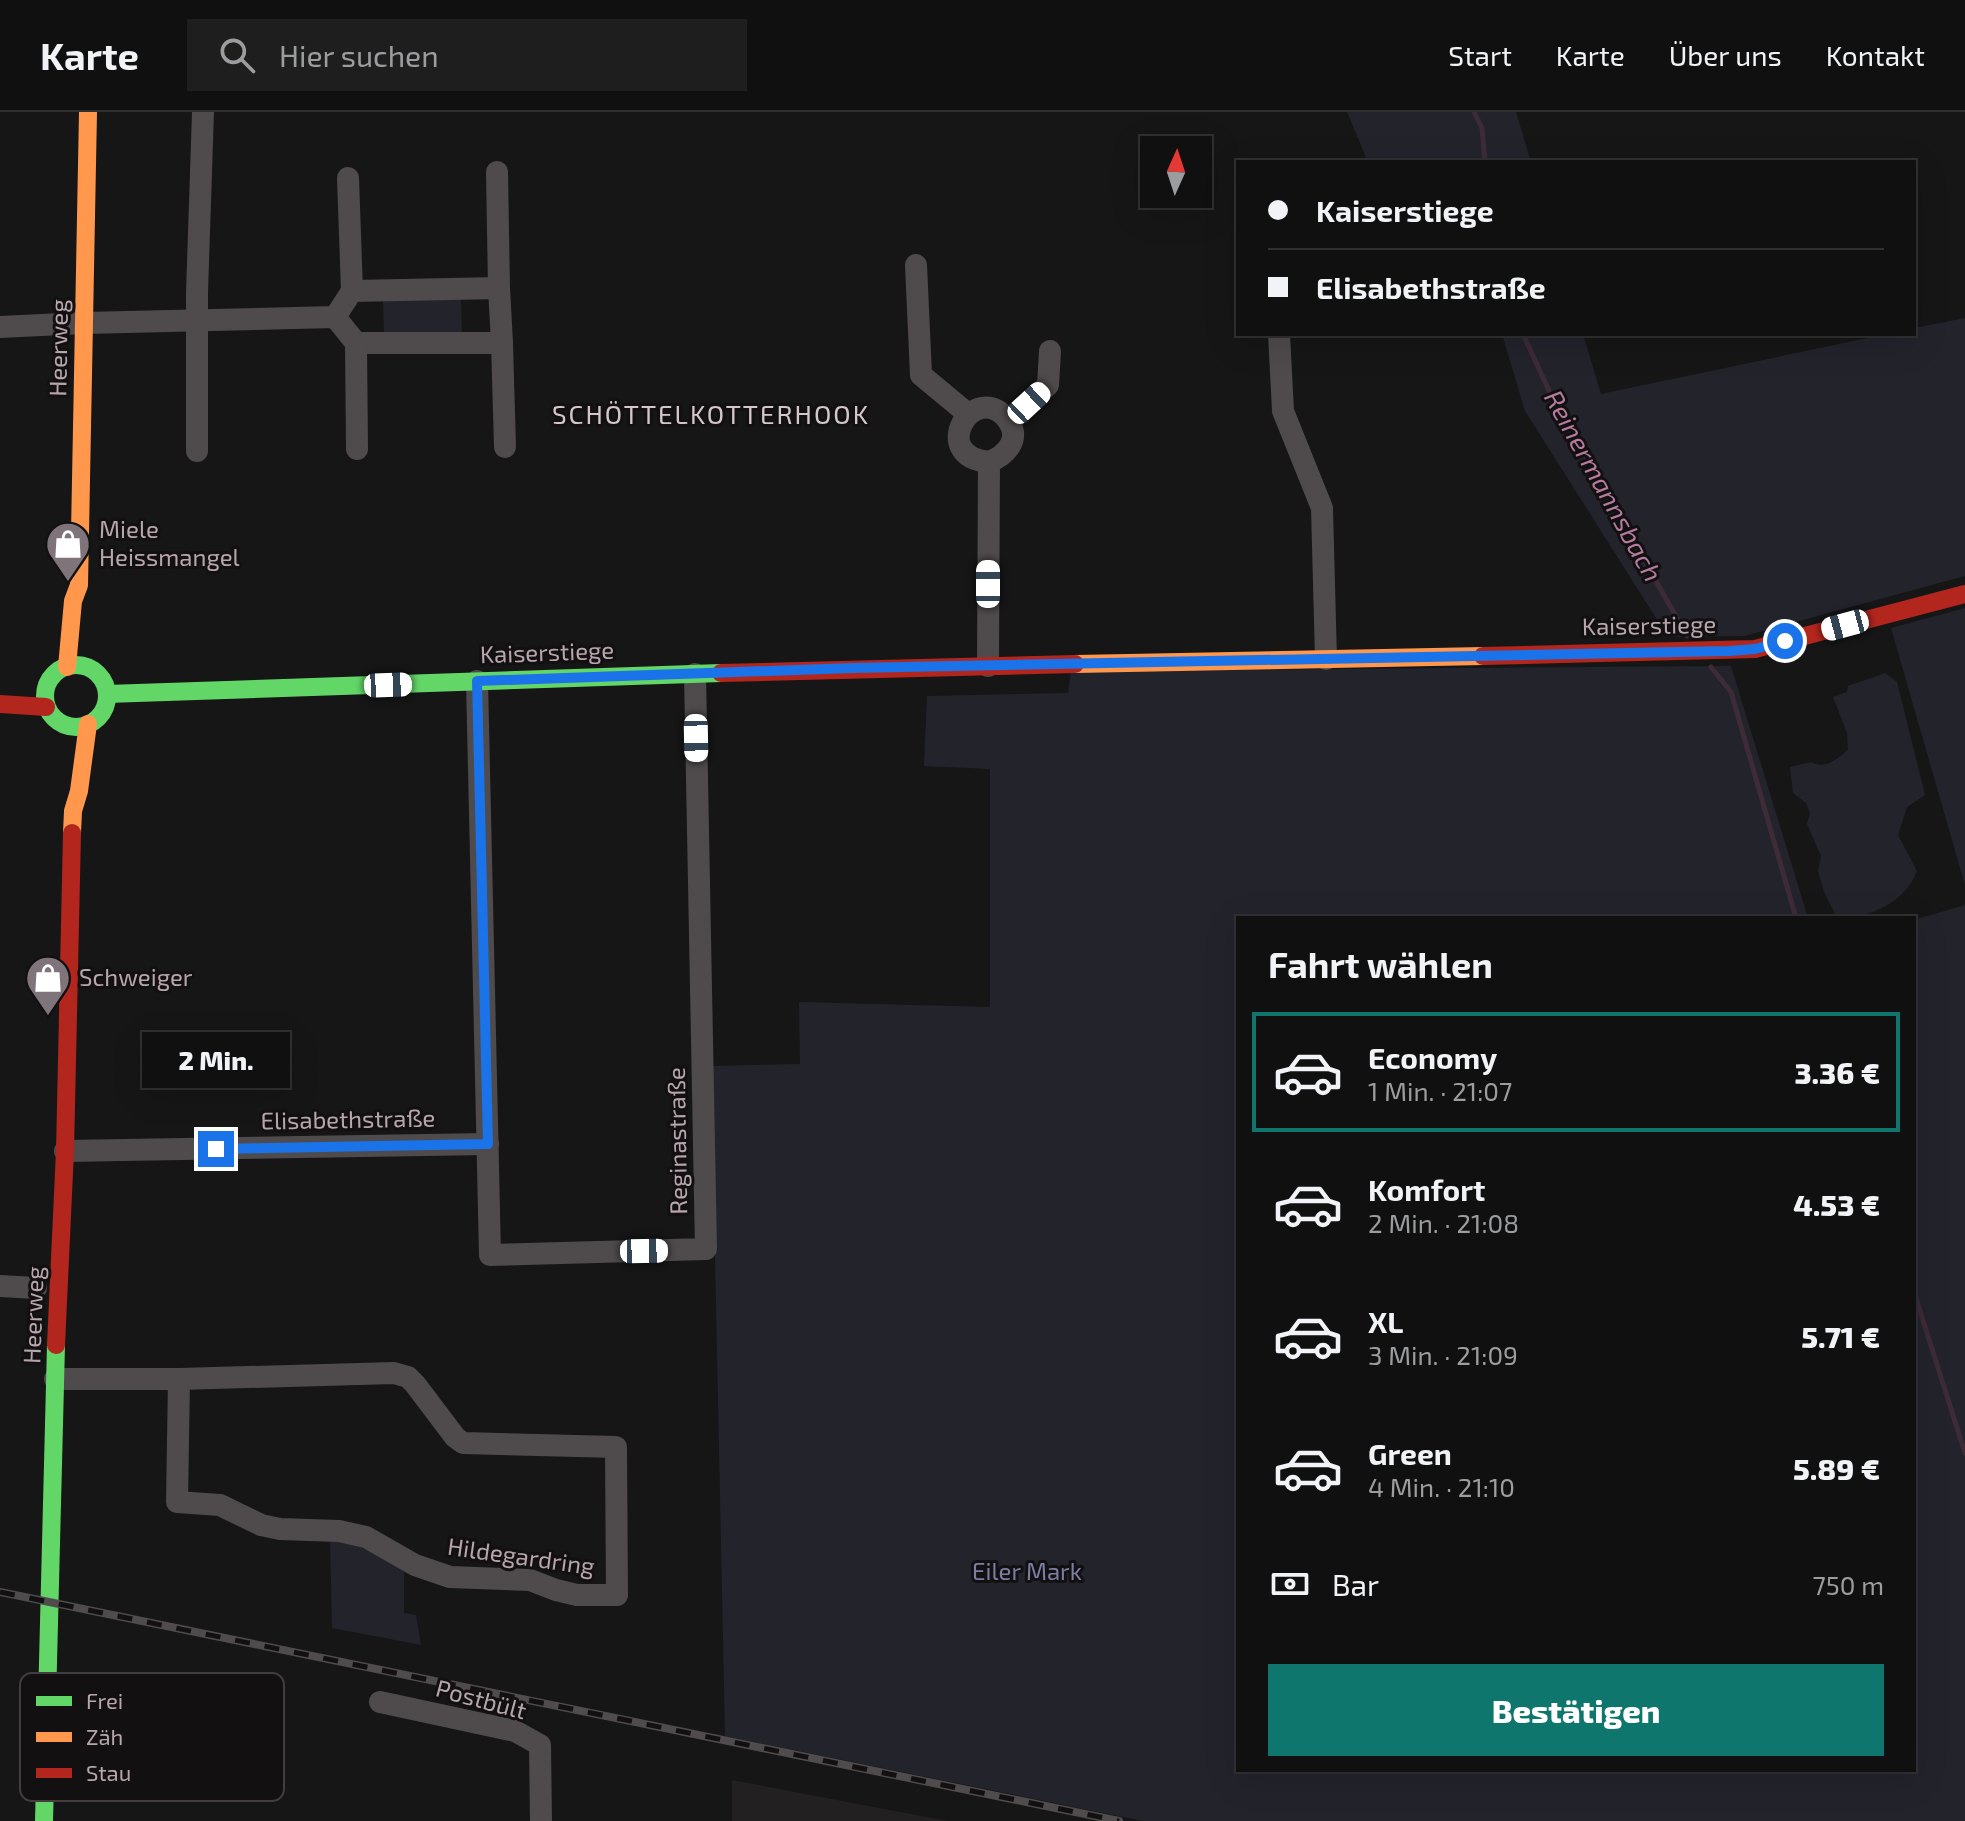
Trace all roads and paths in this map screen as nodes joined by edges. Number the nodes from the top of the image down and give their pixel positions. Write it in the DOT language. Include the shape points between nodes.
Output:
graph roads {
  1 [pos="88,112"];
  2 [pos="203,112"];
  3 [pos="497,172"];
  4 [pos="348,178"];
  5 [pos="916,265"];
  6 [pos="499,288"];
  7 [pos="352,291"];
  8 [pos="335,317"];
  9 [pos="198,320"];
  10 [pos="83,323"];
  11 [pos="0,327"];
  12 [pos="1279,336"];
  13 [pos="356,343"];
  14 [pos="502,343"];
  15 [pos="1050,351"];
  16 [pos="968,414"];
  17 [pos="1009,422"];
  18 [pos="505,447"];
  19 [pos="357,449"];
  20 [pos="197,451"];
  21 [pos="989,462"];
  22 [pos="79,585"];
  23 [pos="1965,594"];
  24 [pos="1326,659"];
  25 [pos="988,666"];
  26 [pos="67,667"];
  27 [pos="89,669"];
  28 [pos="695,674"];
  29 [pos="477,681"];
  30 [pos="0,692"];
  31 [pos="107,694"];
  32 [pos="46,698"];
  33 [pos="0,704"];
  34 [pos="88,724"];
  35 [pos="64,737"];
  36 [pos="73,811"];
  37 [pos="488,1144"];
  38 [pos="65,1151"];
  39 [pos="0,1286"];
  40 [pos="36,1288"];
  41 [pos="55,1379"];
  42 [pos="179,1379"];
  43 [pos="48,1673"];
  44 [pos="380,1702"];
  45 [pos="45,1801"];
  46 [pos="44,1821"];
  47 [pos="541,1821"];
  1 -- 10 [label="street, Heerweg"];
  2 -- 9 [label="street"];
  3 -- 6 [label="street"];
  4 -- 7 [label="street"];
  5 -- 16 [label="street" via="921,375"];
  6 -- 7 [label="street"];
  6 -- 14 [label="street"];
  7 -- 8 [label="street"];
  8 -- 9 [label="street"];
  8 -- 13 [label="street"];
  9 -- 10 [label="street"];
  9 -- 20 [label="street"];
  10 -- 11 [label="street"];
  10 -- 22 [label="street, Heerweg"];
  12 -- 24 [label="street" via="1283,411 1322,508"];
  13 -- 14 [label="street"];
  13 -- 19 [label="street"];
  14 -- 18 [label="street"];
  15 -- 17 [label="street" via="1048,385"];
  16 -- 17 [label="street" via="987,408"];
  16 -- 21 [label="street" via="958,433 960,444 966,455"];
  17 -- 21 [label="street" via="1011,446"];
  21 -- 25 [label="street"];
  22 -- 26 [label="street, Heerweg"];
  22 -- 27 [label="street, Heerweg"];
  23 -- 24 [label="street, Kaiserstiege" via="1755,649"];
  24 -- 25 [label="street, Kaiserstiege"];
  25 -- 28 [label="street, Kaiserstiege"];
  26 -- 27 [label="street"];
  26 -- 32 [label="street" via="54,674"];
  27 -- 31 [label="street" via="100,677"];
  28 -- 29 [label="street, Kaiserstiege"];
  28 -- 37 [label="street, Reginastraße" via="706,1249 490,1255"];
  29 -- 31 [label="street, Kaiserstiege"];
  29 -- 37 [label="street, Reginastraße"];
  30 -- 32 [label="street"];
  31 -- 34 [label="street" via="99,717"];
  32 -- 33 [label="street"];
  32 -- 35 [label="street"];
  34 -- 35 [label="street" via="68,726"];
  34 -- 36 [label="street, Heerweg"];
  35 -- 36 [label="street, Heerweg"];
  36 -- 38 [label="street, Heerweg"];
  37 -- 38 [label="street, Elisabethstraße"];
  38 -- 41 [label="street, Heerweg"];
  39 -- 40 [label="street"];
  41 -- 42 [label="street, Hildegardring"];
  41 -- 43 [label="street, Heerweg"];
  42 -- 42 [label="street, Hildegardring" via="394,1373 408,1377 463,1443 616,1447 617,1595 577,1595 530,1580 450,1577 415,1565 366,1537 280,1529 220,1505 177,1502"];
  44 -- 47 [label="street, Postbült" via="515,1731 540,1745"];
  45 -- 46 [label="street, Heerweg"];
}
